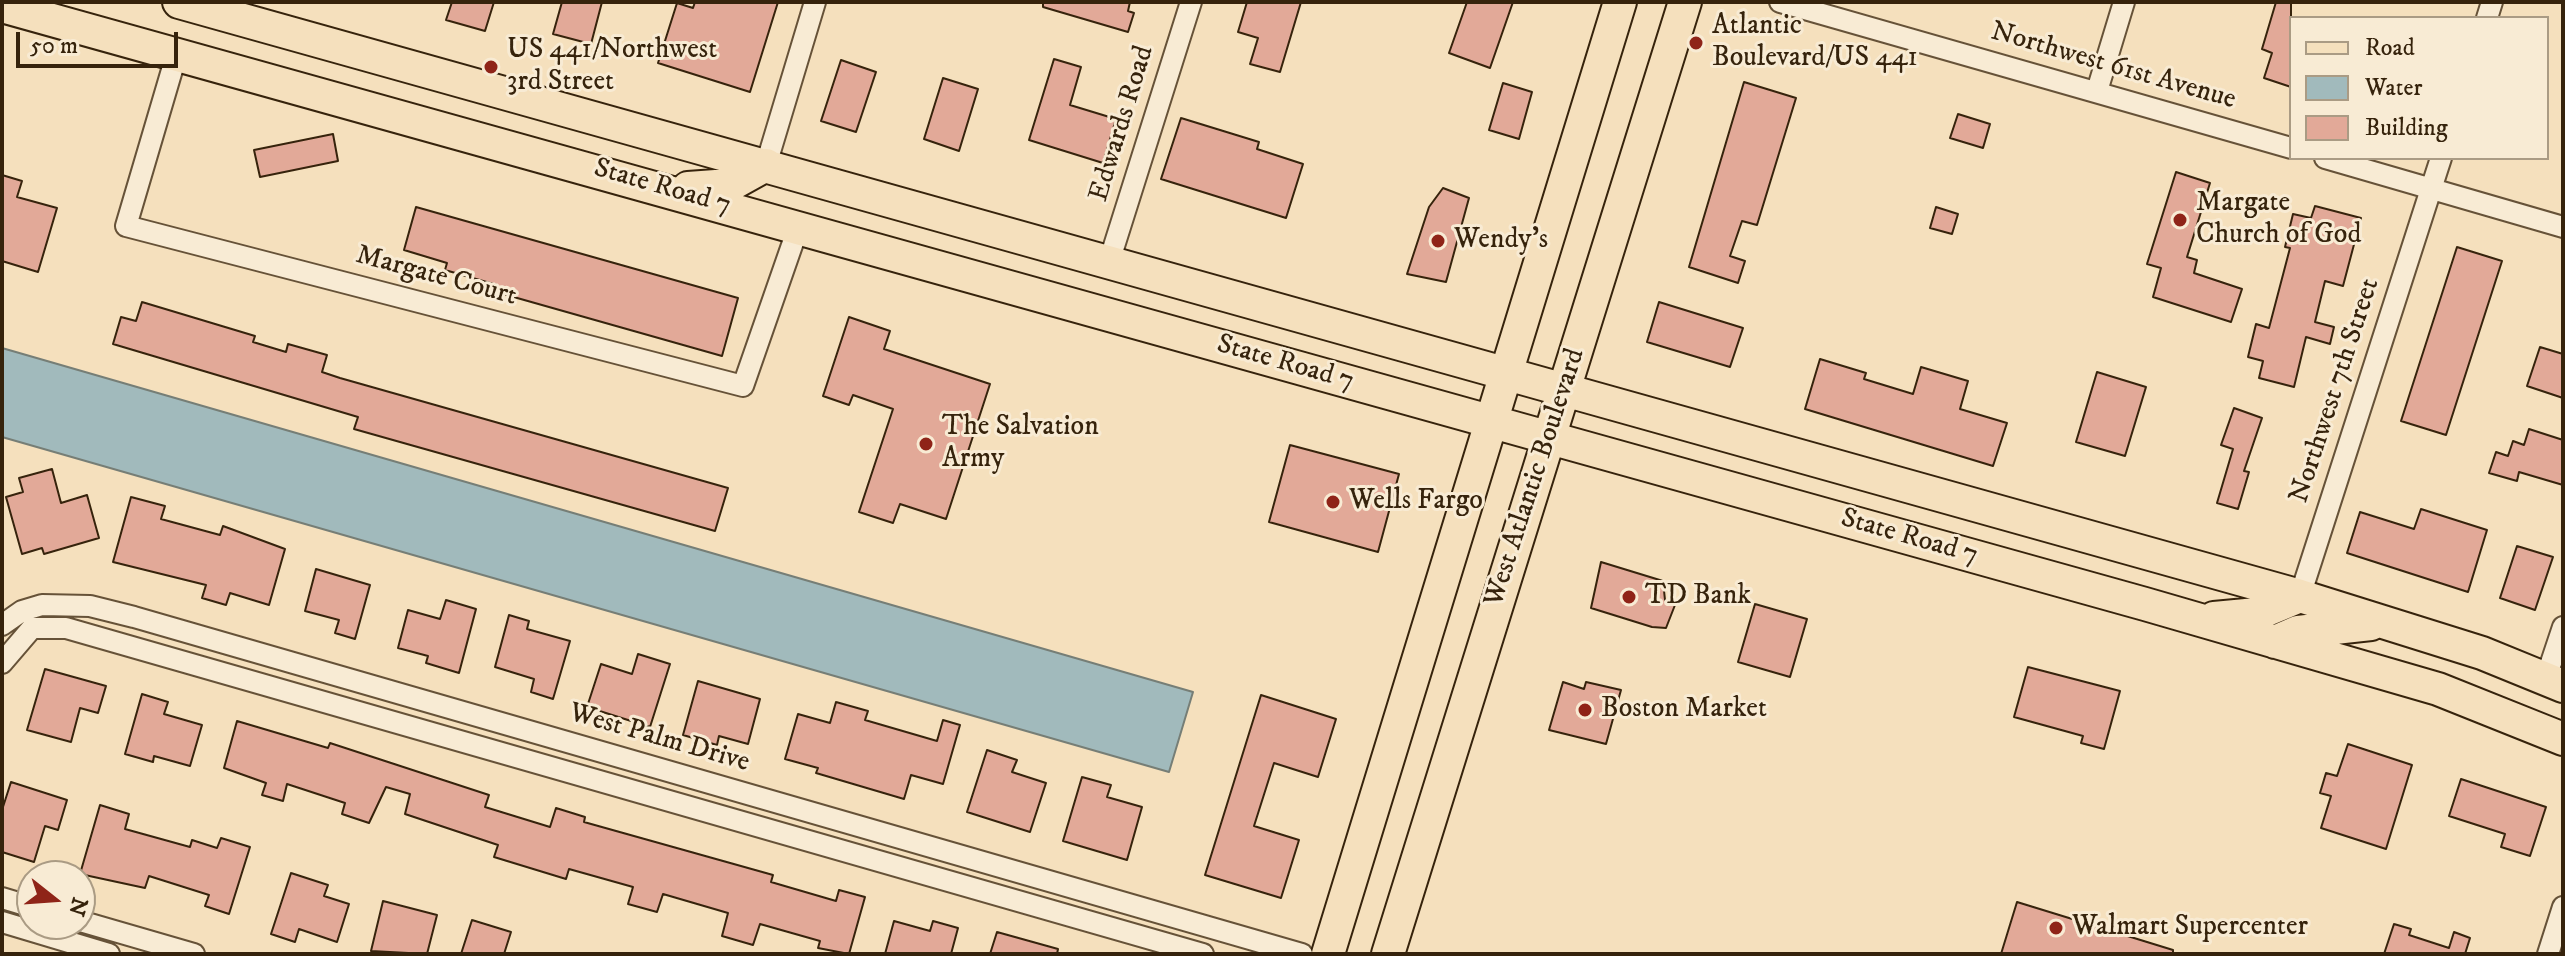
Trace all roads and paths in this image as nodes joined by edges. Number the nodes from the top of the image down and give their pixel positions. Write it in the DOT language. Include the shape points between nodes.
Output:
graph roads {
  1 [pos="179,2"];
  2 [pos="815,2"];
  3 [pos="1191,2"];
  4 [pos="1620,2"];
  5 [pos="1685,2"];
  6 [pos="1780,2"];
  7 [pos="2124,2"];
  8 [pos="2,6"];
  9 [pos="237,18"];
  10 [pos="177,53"];
  11 [pos="2097,91"];
  12 [pos="2289,147"];
  13 [pos="2332,160"];
  14 [pos="2440,160"];
  15 [pos="766,165"];
  16 [pos="2430,189"];
  17 [pos="669,190"];
  18 [pos="913,208"];
  19 [pos="2563,227"];
  20 [pos="798,228"];
  21 [pos="1109,262"];
  22 [pos="1506,374"];
  23 [pos="1564,391"];
  24 [pos="1491,422"];
  25 [pos="1548,436"];
  26 [pos="2300,596"];
  27 [pos="27,619"];
  28 [pos="2199,620"];
  29 [pos="2390,623"];
  30 [pos="2,625"];
  31 [pos="2563,627"];
  32 [pos="2275,642"];
  33 [pos="2,663"];
  34 [pos="2555,682"];
  35 [pos="361,683"];
  36 [pos="352,710"];
  37 [pos="2563,739"];
  38 [pos="838,821"];
  39 [pos="831,847"];
  40 [pos="2563,907"];
  41 [pos="2,922"];
  42 [pos="1207,925"];
  43 [pos="96,926"];
  44 [pos="171,951"];
  45 [pos="1201,953"];
  46 [pos="109,954"];
  47 [pos="194,954"];
  48 [pos="1302,954"];
  49 [pos="1328,954"];
  50 [pos="1388,954"];
  51 [pos="2548,954"];
  1 -- 9 [label="main road, State Road 7"];
  2 -- 15 [label="street"];
  3 -- 21 [label="street, Edwards Road"];
  4 -- 22 [label="main road, West Atlantic Boulevard"];
  5 -- 23 [label="main road, West Atlantic Boulevard"];
  6 -- 11 [label="street, Northwest 61st Avenue"];
  7 -- 11 [label="street"];
  8 -- 10 [label="main road, State Road 7"];
  9 -- 10 [label="main road" via="203,26"];
  9 -- 15 [label="main road, State Road 7"];
  10 -- 17 [label="main road, State Road 7"];
  10 -- 20 [label="street, Margate Court" via="126,226 743,386"];
  11 -- 12 [label="street, Northwest 61st Avenue"];
  13 -- 16 [label="street"];
  14 -- 16 [label="street, Northwest 7th Street"];
  15 -- 17 [label="main road" via="730,185"];
  15 -- 18 [label="main road, State Road 7"];
  16 -- 19 [label="street"];
  16 -- 26 [label="street, Northwest 7th Street"];
  17 -- 20 [label="main road, State Road 7"];
  18 -- 20 [label="main road" via="837,206 814,214"];
  18 -- 21 [label="main road, State Road 7"];
  20 -- 24 [label="main road, State Road 7"];
  21 -- 22 [label="main road, State Road 7"];
  22 -- 23 [label="main road, State Road 7"];
  22 -- 24 [label="main road, West Atlantic Boulevard"];
  23 -- 25 [label="main road, West Atlantic Boulevard"];
  23 -- 26 [label="main road, State Road 7"];
  24 -- 25 [label="main road, State Road 7"];
  24 -- 49 [label="main road, West Atlantic Boulevard"];
  25 -- 28 [label="main road, State Road 7"];
  25 -- 50 [label="main road, West Atlantic Boulevard"];
  26 -- 28 [label="main road" via="2257,614"];
  26 -- 29 [label="main road, State Road 7"];
  27 -- 30 [label="street, West Palm Drive"];
  27 -- 33 [label="street"];
  27 -- 35 [label="street, West Palm Drive" via="42,605 90,606"];
  27 -- 36 [label="street, West Palm Drive"];
  28 -- 32 [label="main road, State Road 7"];
  29 -- 32 [label="main road" via="2298,632"];
  29 -- 34 [label="main road, State Road 7"];
  31 -- 34 [label="street"];
  32 -- 37 [label="main road, State Road 7" via="2438,689"];
  35 -- 36 [label="street"];
  35 -- 38 [label="street, West Palm Drive"];
  36 -- 39 [label="street, West Palm Drive"];
  38 -- 39 [label="street"];
  38 -- 42 [label="street, West Palm Drive"];
  39 -- 45 [label="street, West Palm Drive"];
  40 -- 51 [label="street"];
  41 -- 46 [label="street"];
  42 -- 45 [label="street"];
  42 -- 48 [label="street, West Palm Drive"];
  43 -- 44 [label="street"];
  44 -- 47 [label="street"];
}
